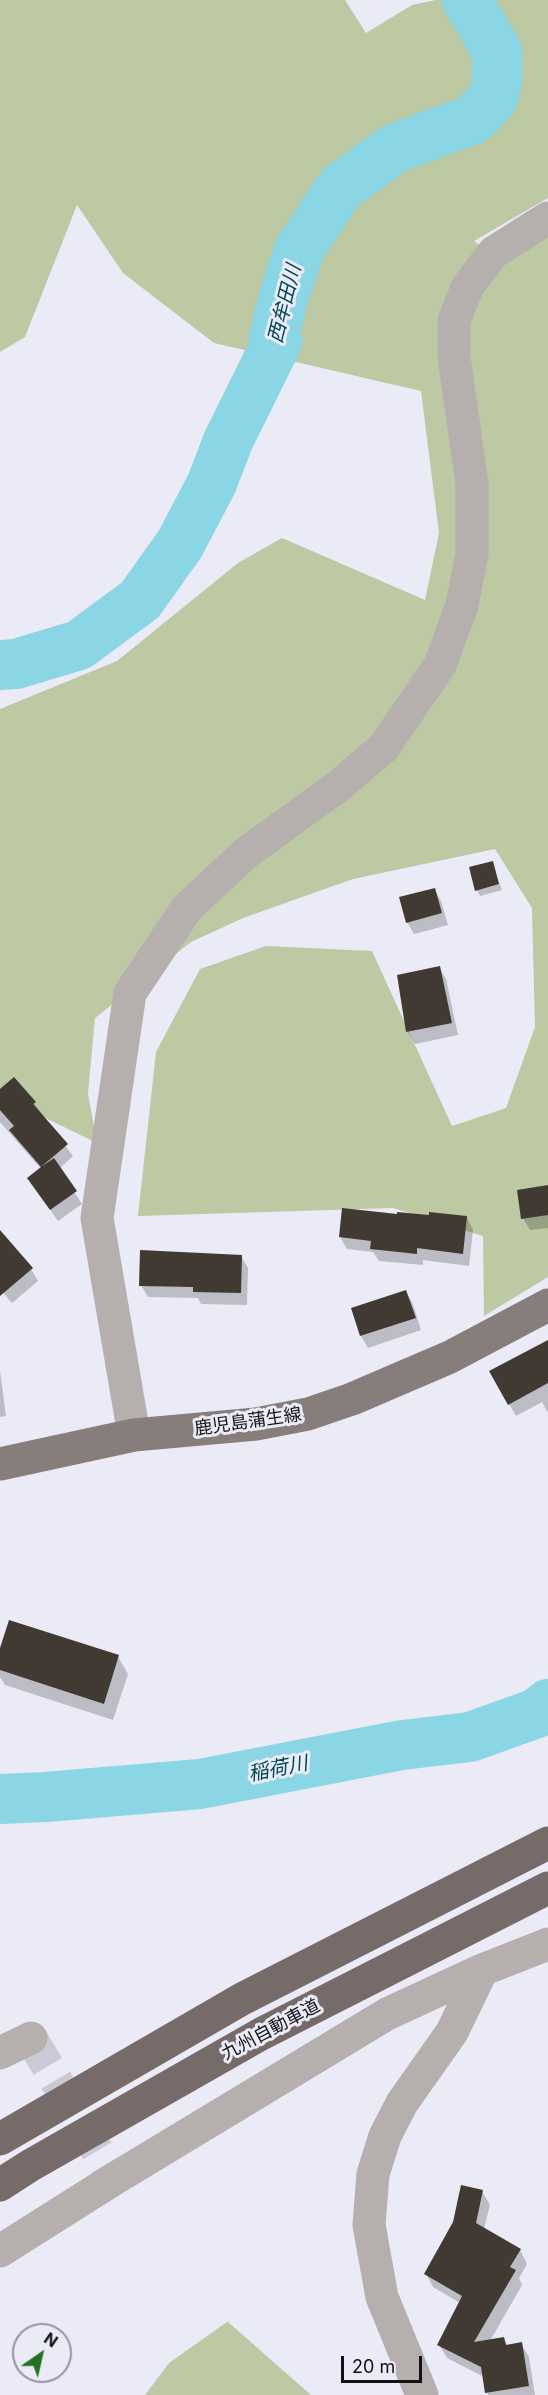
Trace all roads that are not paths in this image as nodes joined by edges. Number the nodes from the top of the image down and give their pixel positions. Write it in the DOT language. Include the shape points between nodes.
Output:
graph roads {
  1 [pos="548,218"];
  2 [pos="548,1305"];
  3 [pos="134,1435"];
  4 [pos="0,1464"];
  5 [pos="548,1843"];
  6 [pos="548,1888"];
  7 [pos="548,1944"];
  8 [pos="482,1970"];
  9 [pos="31,2038"];
  10 [pos="0,2052"];
  11 [pos="0,2139"];
  12 [pos="0,2185"];
  13 [pos="0,2251"];
  14 [pos="422,2395"];
  1 -- 3 [label="street" via="494,252 468,286 454,320 454,357 472,484 472,554 462,605 440,664 384,747 340,785 246,853 187,908 130,993 97,1218"];
  2 -- 3 [label="main road, 鹿児島蒲生線" via="450,1357 308,1414 256,1424"];
  3 -- 4 [label="main road, 鹿児島蒲生線"];
  5 -- 11 [label="highway" via="242,1999"];
  6 -- 12 [label="highway, 九州自動車道" via="261,2034"];
  7 -- 8 [label="street"];
  8 -- 13 [label="street" via="347,2037"];
  8 -- 14 [label="street" via="452,2032 398,2111 373,2174 369,2226 382,2296"];
  9 -- 10 [label="street"];
}
